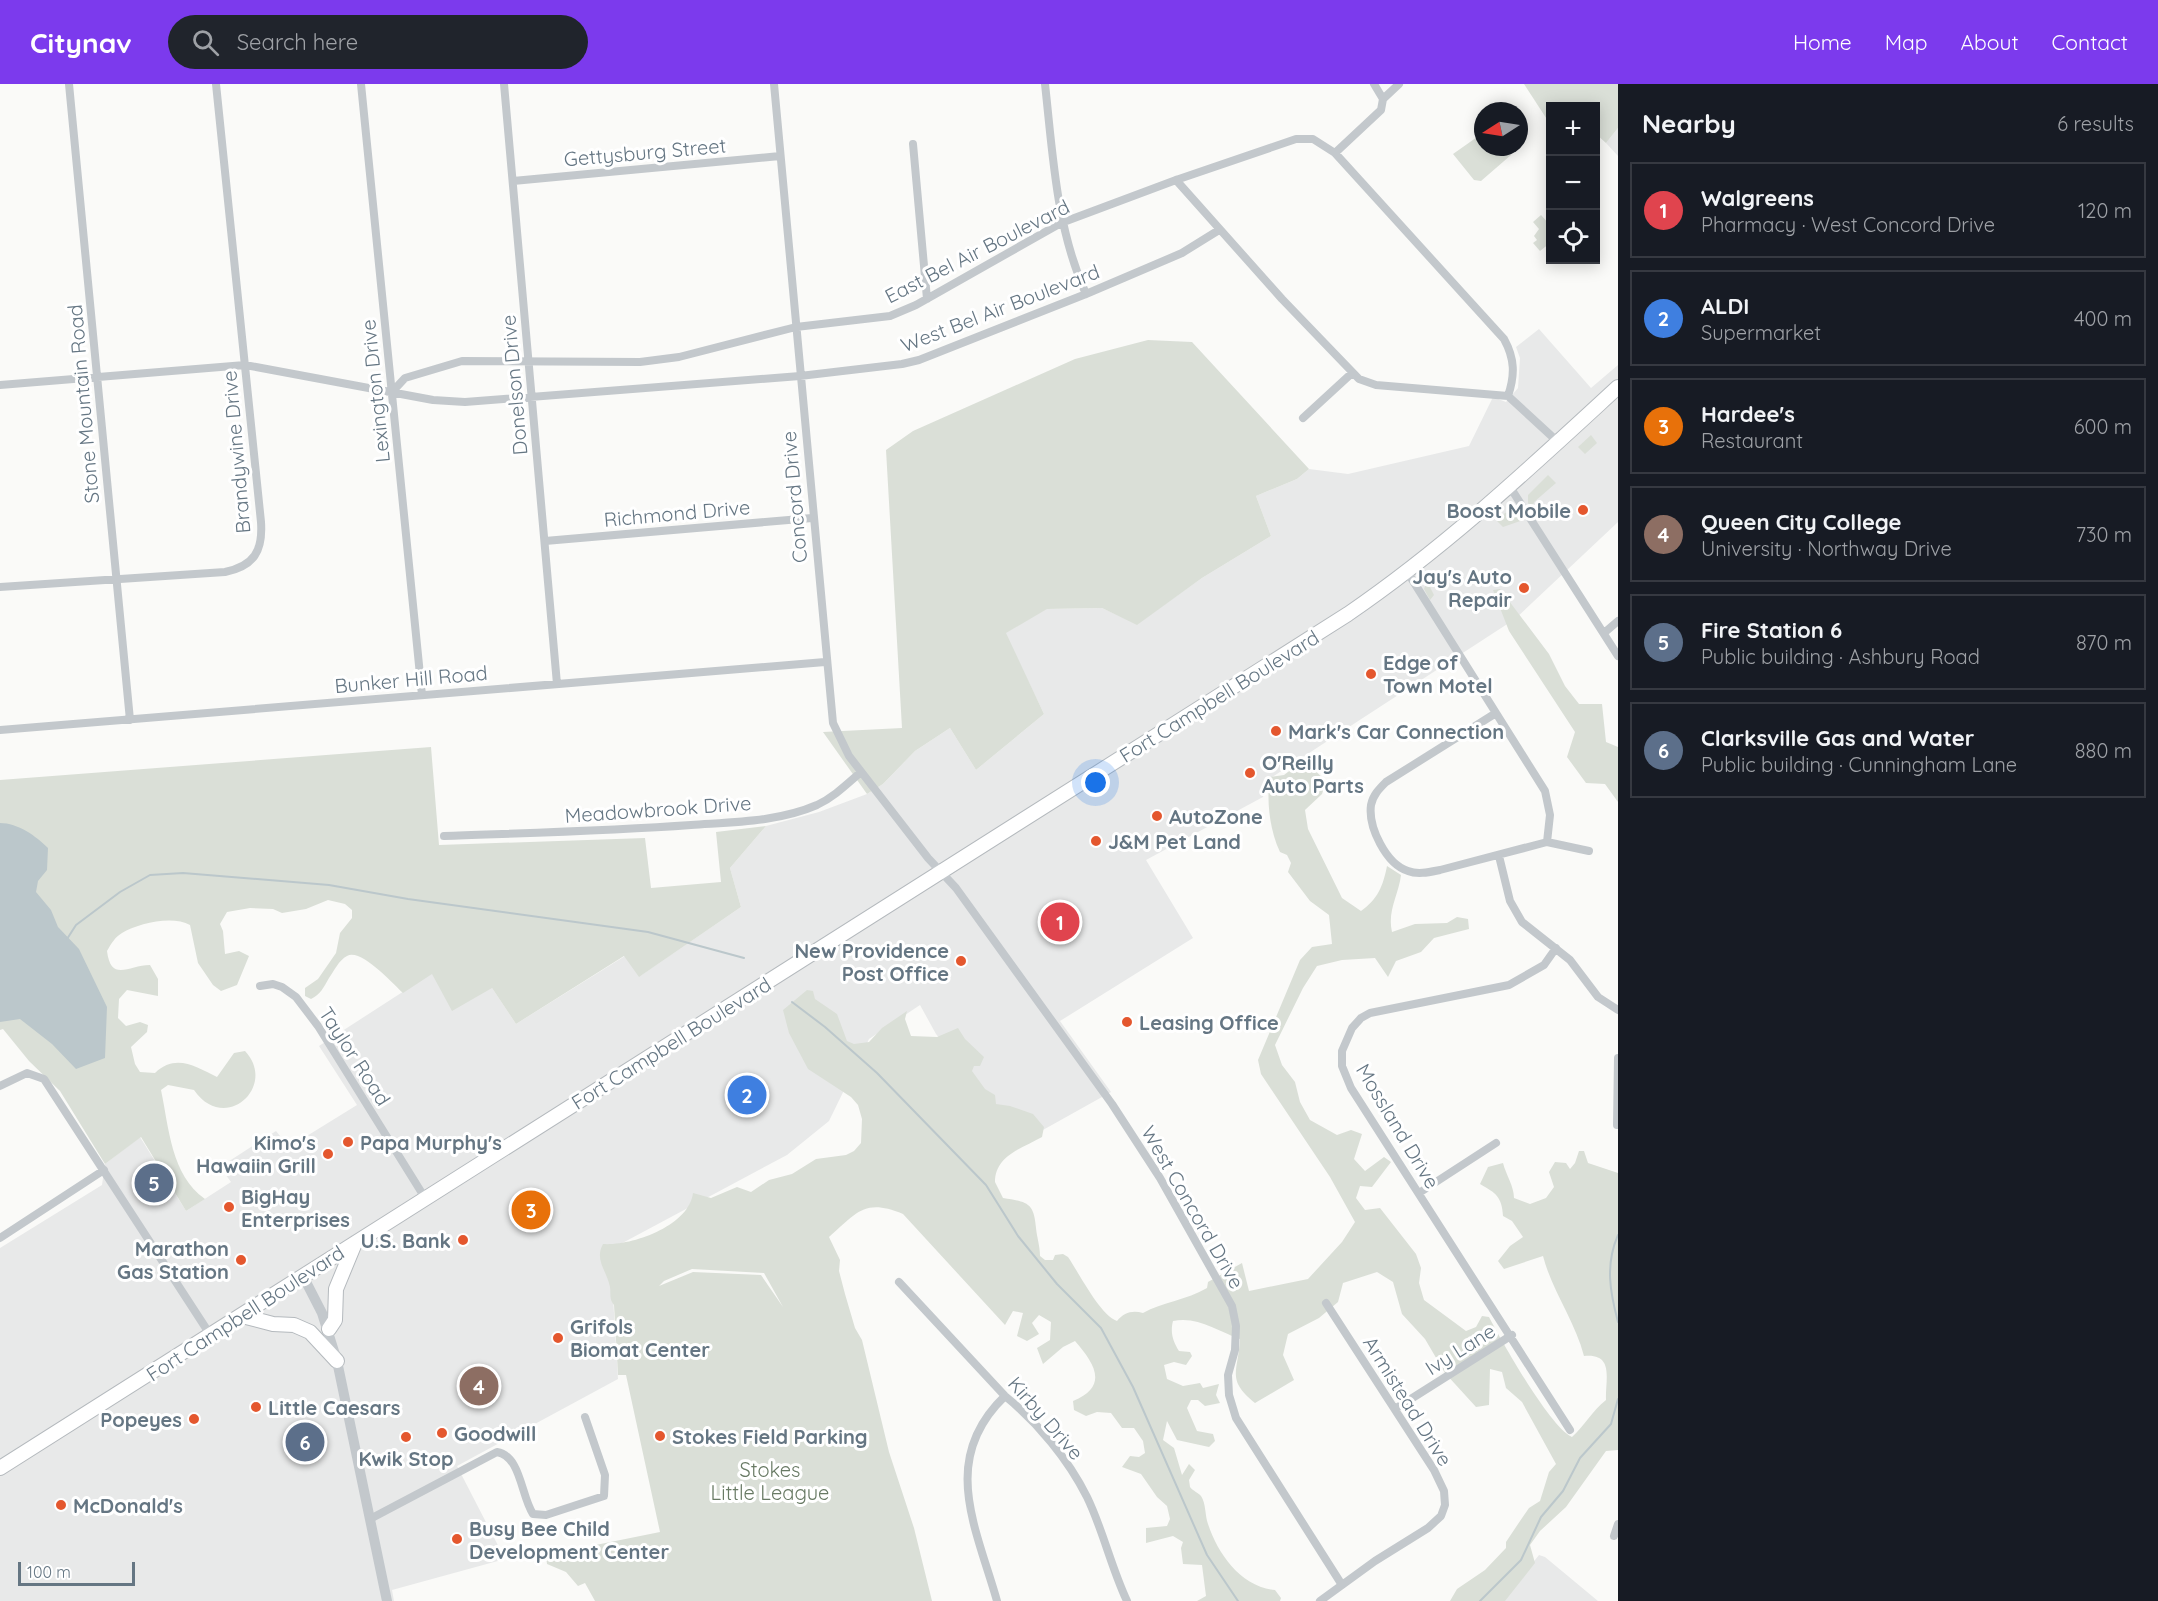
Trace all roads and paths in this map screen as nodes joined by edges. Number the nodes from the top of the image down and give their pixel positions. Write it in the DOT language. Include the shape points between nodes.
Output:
graph roads {
  1 [pos="69,84"];
  2 [pos="216,84"];
  3 [pos="361,84"];
  4 [pos="504,84"];
  5 [pos="774,84"];
  6 [pos="1045,84"];
  7 [pos="1374,84"];
  8 [pos="1399,84"];
  9 [pos="1383,99"];
  10 [pos="913,144"];
  11 [pos="1335,153"];
  12 [pos="780,156"];
  13 [pos="1176,180"];
  14 [pos="513,181"];
  15 [pos="1061,223"];
  16 [pos="1219,230"];
  17 [pos="1086,294"];
  18 [pos="927,298"];
  19 [pos="795,327"];
  20 [pos="529,360"];
  21 [pos="245,365"];
  22 [pos="1352,373"];
  23 [pos="97,376"];
  24 [pos="800,376"];
  25 [pos="0,385"];
  26 [pos="1618,387"];
  27 [pos="392,392"];
  28 [pos="1509,396"];
  29 [pos="532,397"];
  30 [pos="1303,418"];
  31 [pos="1558,442"];
  32 [pos="1510,486"];
  33 [pos="812,518"];
  34 [pos="545,541"];
  35 [pos="1408,573"];
  36 [pos="116,578"];
  37 [pos="0,587"];
  38 [pos="1618,621"];
  39 [pos="1604,633"];
  40 [pos="1618,656"];
  41 [pos="825,662"];
  42 [pos="557,684"];
  43 [pos="422,695"];
  44 [pos="1496,713"];
  45 [pos="130,720"];
  46 [pos="0,730"];
  47 [pos="861,772"];
  48 [pos="444,836"];
  49 [pos="1547,842"];
  50 [pos="1589,851"];
  51 [pos="1498,856"];
  52 [pos="941,872"];
  53 [pos="1556,948"];
  54 [pos="260,986"];
  55 [pos="1618,1010"];
  56 [pos="1618,1058"];
  57 [pos="0,1086"];
  58 [pos="1617,1125"];
  59 [pos="1496,1143"];
  60 [pos="104,1170"];
  61 [pos="1419,1193"];
  62 [pos="426,1198"];
  63 [pos="0,1239"];
  64 [pos="355,1243"];
  65 [pos="303,1276"];
  66 [pos="899,1282"];
  67 [pos="1326,1303"];
  68 [pos="242,1316"];
  69 [pos="329,1329"];
  70 [pos="1512,1335"];
  71 [pos="211,1336"];
  72 [pos="337,1360"];
  73 [pos="1005,1396"];
  74 [pos="1395,1409"];
  75 [pos="585,1417"];
  76 [pos="1570,1430"];
  77 [pos="0,1468"];
  78 [pos="370,1519"];
  79 [pos="1618,1524"];
  80 [pos="1614,1536"];
  81 [pos="1342,1586"];
  82 [pos="387,1601"];
  83 [pos="997,1601"];
  84 [pos="1127,1601"];
  85 [pos="1320,1601"];
  1 -- 23 [label="street, Stone Mountain Road"];
  2 -- 21 [label="street, Brandywine Drive"];
  3 -- 27 [label="street, Lexington Drive"];
  4 -- 14 [label="street, Donelson Drive"];
  5 -- 12 [label="street, Concord Drive"];
  6 -- 15 [label="street"];
  7 -- 9 [label="street"];
  8 -- 9 [label="street"];
  9 -- 11 [label="street" via="1378,114"];
  10 -- 18 [label="street"];
  11 -- 13 [label="street, East Bel Air Boulevard" via="1313,139 1296,139"];
  11 -- 28 [label="street, East Bel Air Boulevard" via="1504,339 1514,369"];
  12 -- 14 [label="street, Gettysburg Street"];
  12 -- 19 [label="street, Concord Drive"];
  13 -- 15 [label="street, East Bel Air Boulevard"];
  13 -- 16 [label="street"];
  14 -- 20 [label="street, Donelson Drive"];
  15 -- 17 [label="street"];
  15 -- 18 [label="street, East Bel Air Boulevard"];
  16 -- 17 [label="street, West Bel Air Boulevard" via="1182,253"];
  16 -- 22 [label="street"];
  17 -- 24 [label="street, West Bel Air Boulevard" via="919,360"];
  18 -- 19 [label="street, East Bel Air Boulevard" via="890,316"];
  19 -- 20 [label="street, East Bel Air Boulevard" via="679,357 640,362"];
  19 -- 24 [label="street, Concord Drive"];
  20 -- 27 [label="street, East Bel Air Boulevard" via="453,363 405,378"];
  20 -- 29 [label="street, Donelson Drive"];
  21 -- 23 [label="street, West Bel Air Boulevard"];
  21 -- 27 [label="street, West Bel Air Boulevard"];
  21 -- 36 [label="street, Brandywine Drive" via="261,522 260,550 253,561 236,570"];
  22 -- 28 [label="street" via="1376,385"];
  22 -- 30 [label="street"];
  23 -- 25 [label="street, West Bel Air Boulevard"];
  23 -- 36 [label="street, Stone Mountain Road"];
  24 -- 29 [label="street, West Bel Air Boulevard"];
  24 -- 33 [label="street, Concord Drive"];
  26 -- 31 [label="highway, Fort Campbell Boulevard"];
  27 -- 29 [label="street, West Bel Air Boulevard" via="465,402"];
  27 -- 43 [label="street, Lexington Drive"];
  28 -- 31 [label="street"];
  29 -- 34 [label="street, Donelson Drive"];
  31 -- 32 [label="highway, Fort Campbell Boulevard"];
  32 -- 35 [label="highway, Fort Campbell Boulevard"];
  32 -- 39 [label="street"];
  33 -- 34 [label="street, Richmond Drive"];
  33 -- 41 [label="street, Concord Drive"];
  34 -- 42 [label="street, Donelson Drive"];
  35 -- 44 [label="street"];
  35 -- 52 [label="highway, Fort Campbell Boulevard"];
  36 -- 37 [label="street, Brandywine Drive"];
  36 -- 45 [label="street, Stone Mountain Road"];
  38 -- 39 [label="street"];
  39 -- 40 [label="street"];
  41 -- 42 [label="street, Bunker Hill Road"];
  41 -- 47 [label="street, Concord Drive" via="832,723"];
  42 -- 43 [label="street, Bunker Hill Road"];
  43 -- 45 [label="street, Bunker Hill Road"];
  44 -- 49 [label="street" via="1545,791 1550,815"];
  44 -- 51 [label="street" via="1386,782 1376,793 1371,813 1387,853 1408,872 1424,873"];
  45 -- 46 [label="street, Bunker Hill Road"];
  47 -- 48 [label="street, Meadowbrook Drive" via="816,805 758,820 644,829"];
  47 -- 52 [label="street, Concord Drive"];
  49 -- 50 [label="street"];
  49 -- 51 [label="street"];
  51 -- 53 [label="street" via="1514,912"];
  52 -- 62 [label="highway, Fort Campbell Boulevard"];
  52 -- 81 [label="street, West Concord Drive" via="1054,1021 1123,1120 1183,1217 1232,1306 1235,1350 1228,1380 1236,1418"];
  53 -- 55 [label="street" via="1598,997"];
  53 -- 61 [label="street, Mossland Drive" via="1544,965 1509,986 1370,1013 1361,1018 1345,1039 1345,1076"];
  54 -- 62 [label="street, Taylor Road" via="273,984 296,997"];
  56 -- 58 [label="street"];
  57 -- 60 [label="street" via="21,1074 32,1073 44,1079"];
  59 -- 61 [label="street"];
  60 -- 63 [label="street"];
  60 -- 71 [label="street"];
  61 -- 70 [label="street, Mossland Drive"];
  62 -- 64 [label="highway, Fort Campbell Boulevard"];
  64 -- 65 [label="highway, Fort Campbell Boulevard"];
  64 -- 69 [label="highway" via="336,1289 335,1320"];
  65 -- 68 [label="highway, Fort Campbell Boulevard"];
  65 -- 69 [label="street"];
  66 -- 73 [label="street, Kirby Drive"];
  67 -- 74 [label="street, Armistead Drive"];
  68 -- 71 [label="highway, Fort Campbell Boulevard"];
  68 -- 72 [label="highway" via="294,1325 310,1332"];
  69 -- 72 [label="street"];
  70 -- 74 [label="street, Ivy Lane"];
  70 -- 76 [label="street, Mossland Drive"];
  71 -- 77 [label="highway, Fort Campbell Boulevard"];
  72 -- 78 [label="street"];
  73 -- 83 [label="street" via="990,1410 976,1433 966,1476 969,1506"];
  73 -- 84 [label="street, Kirby Drive" via="1047,1438 1073,1473 1098,1524"];
  74 -- 81 [label="street, Armistead Drive" via="1434,1470 1444,1491 1445,1505 1441,1516 1428,1528"];
  75 -- 78 [label="street" via="605,1475 604,1496 546,1515 532,1514 512,1460 497,1452"];
  78 -- 82 [label="street"];
  79 -- 80 [label="street"];
  81 -- 85 [label="street, Armistead Drive"];
}
